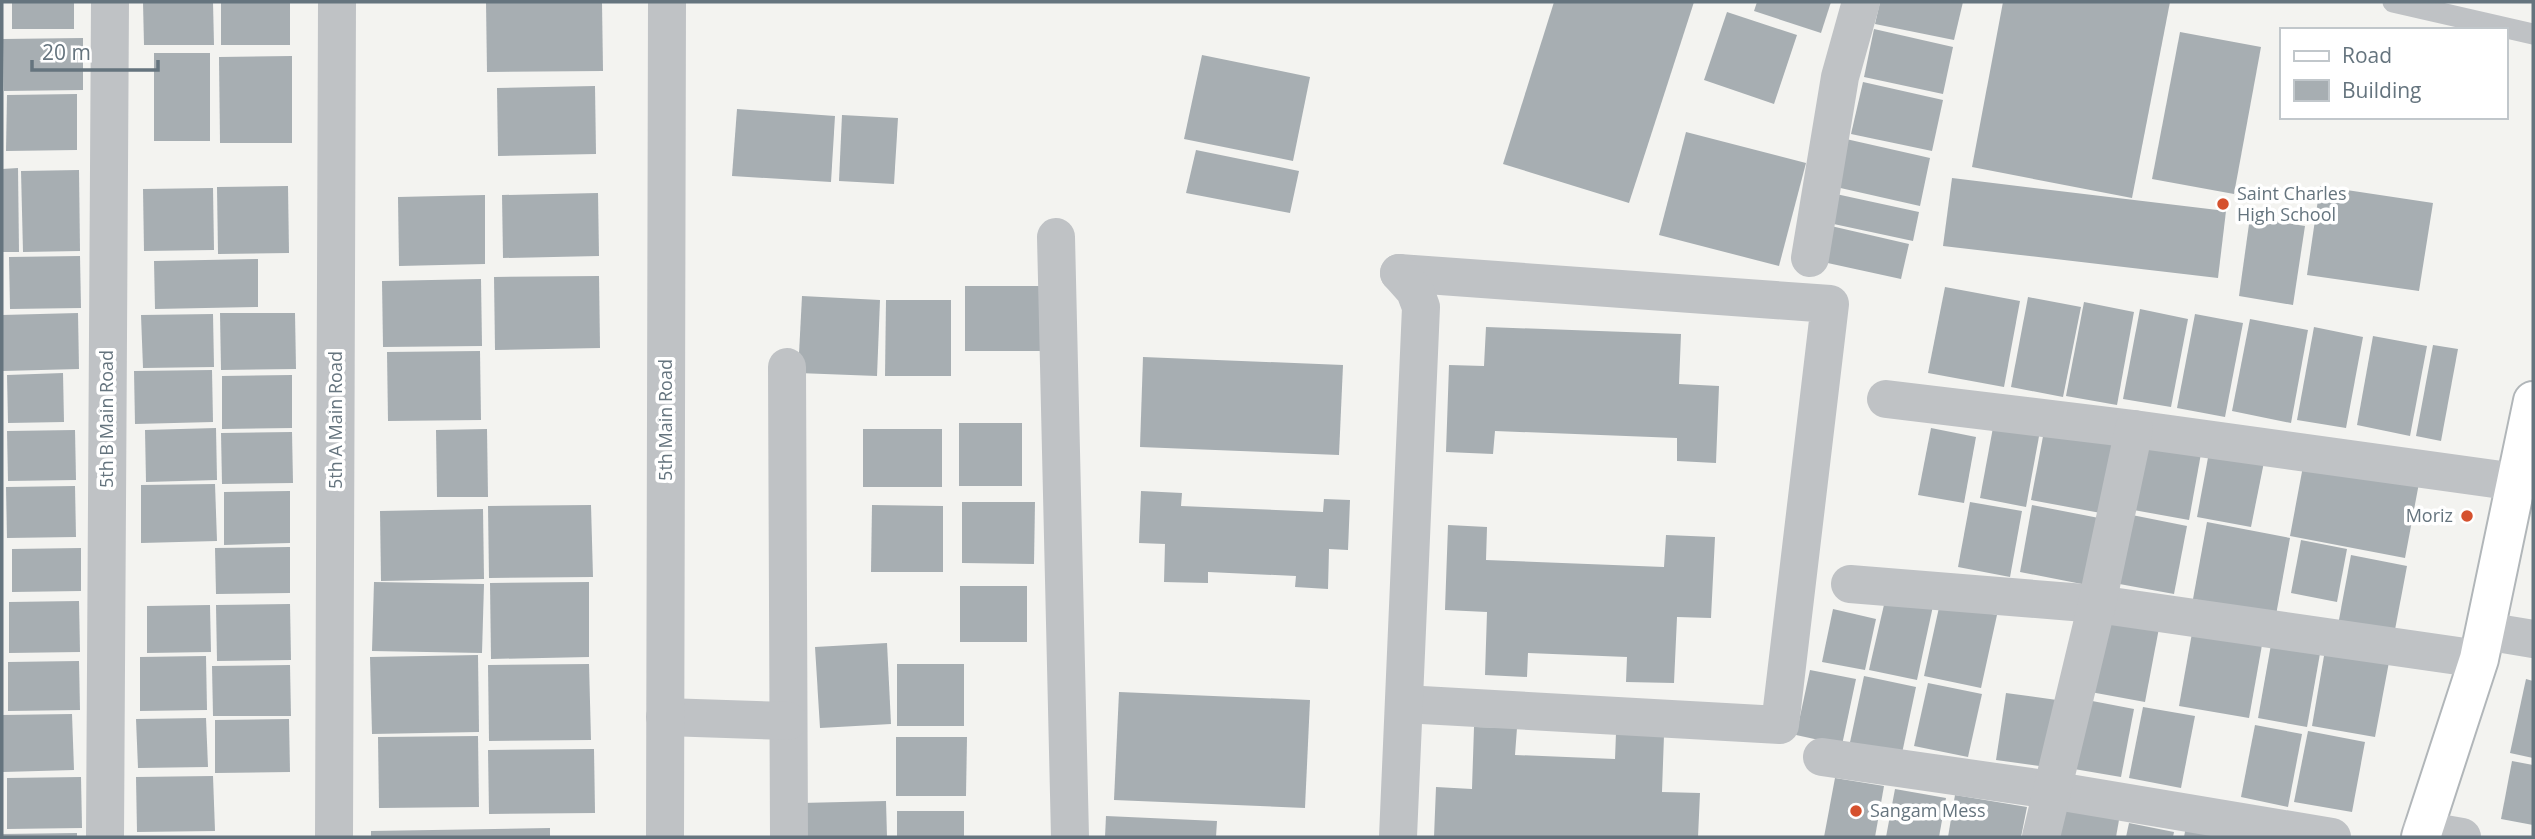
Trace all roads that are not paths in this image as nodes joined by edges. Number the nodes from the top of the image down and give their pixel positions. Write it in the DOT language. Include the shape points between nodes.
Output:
graph roads {
  1 [pos="110,2"];
  2 [pos="337,2"];
  3 [pos="667,2"];
  4 [pos="1861,2"];
  5 [pos="2393,2"];
  6 [pos="2507,28"];
  7 [pos="2507,28"];
  8 [pos="2533,34"];
  9 [pos="1056,237"];
  10 [pos="1810,258"];
  11 [pos="786,367"];
  12 [pos="1886,399"];
  13 [pos="2533,405"];
  14 [pos="2134,429"];
  15 [pos="2516,482"];
  16 [pos="1850,584"];
  17 [pos="2097,604"];
  18 [pos="2533,639"];
  19 [pos="2482,645"];
  20 [pos="1404,704"];
  21 [pos="666,716"];
  22 [pos="788,721"];
  23 [pos="1822,757"];
  24 [pos="2051,790"];
  25 [pos="2422,834"];
  26 [pos="105,837"];
  27 [pos="334,837"];
  28 [pos="665,837"];
  29 [pos="789,837"];
  30 [pos="1070,837"];
  31 [pos="1398,837"];
  32 [pos="2041,837"];
  33 [pos="2332,837"];
  34 [pos="2462,837"];
  1 -- 26 [label="street, 5th B Main Road"];
  2 -- 27 [label="street, 5th A Main Road"];
  3 -- 21 [label="street, 5th Main Road"];
  4 -- 10 [label="street" via="1840,77"];
  5 -- 7 [label="lane"];
  6 -- 8 [label="lane"];
  9 -- 30 [label="street"];
  11 -- 22 [label="street"];
  12 -- 14 [label="street"];
  13 -- 15 [label="main road"];
  14 -- 15 [label="street"];
  14 -- 17 [label="street"];
  15 -- 19 [label="main road"];
  16 -- 17 [label="street"];
  17 -- 19 [label="street"];
  17 -- 24 [label="street"];
  18 -- 19 [label="street"];
  19 -- 25 [label="main road"];
  20 -- 20 [label="street" via="1421,307 1415,291 1399,273 1829,304 1780,725"];
  20 -- 31 [label="street"];
  21 -- 22 [label="street"];
  21 -- 28 [label="street, 5th Main Road"];
  22 -- 29 [label="street"];
  23 -- 24 [label="street"];
  24 -- 32 [label="street"];
  24 -- 33 [label="street"];
  25 -- 34 [label="street"];
}
